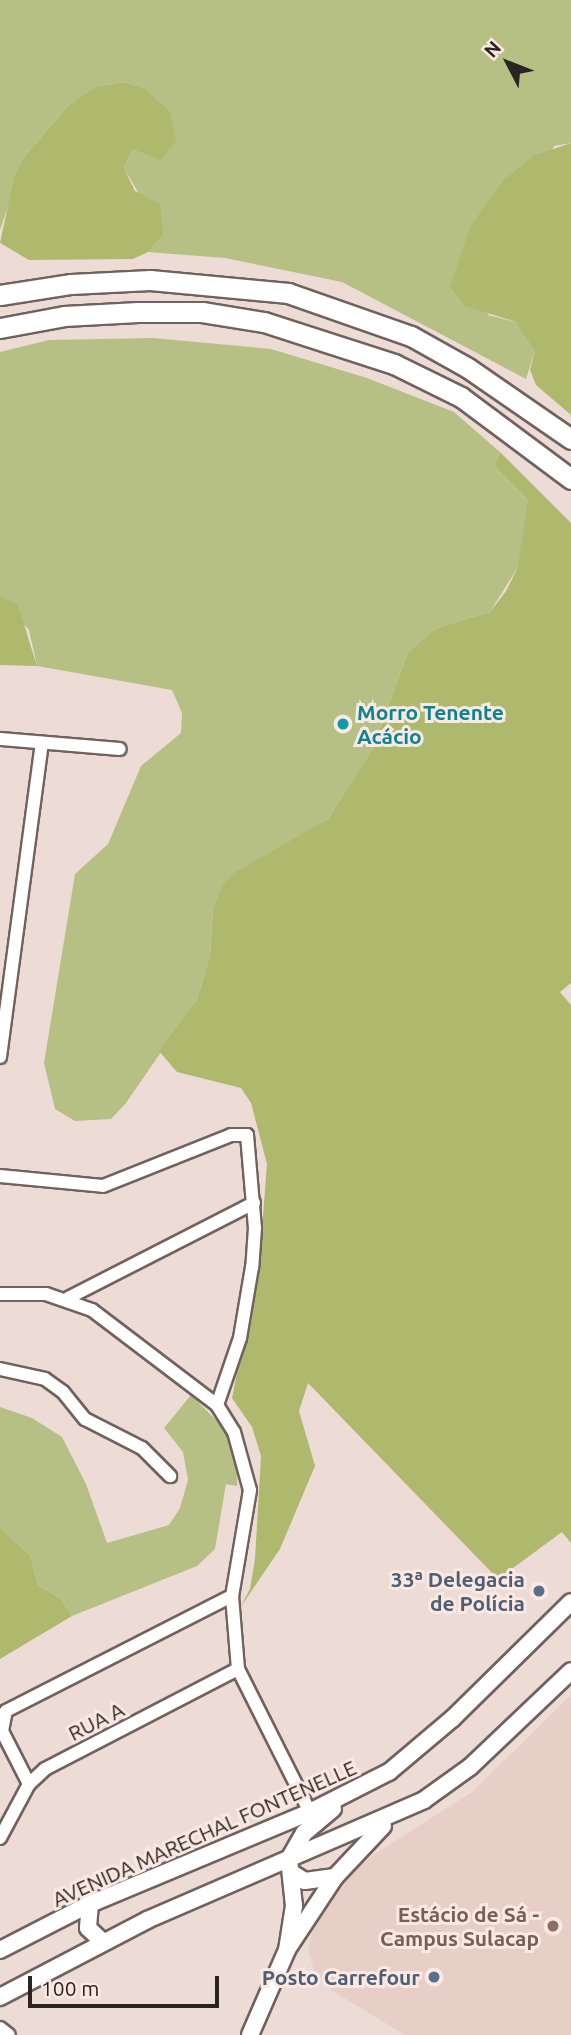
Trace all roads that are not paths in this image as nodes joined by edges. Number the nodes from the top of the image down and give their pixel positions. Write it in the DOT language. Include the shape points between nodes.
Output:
graph roads {
  1 [pos="0,295"];
  2 [pos="0,328"];
  3 [pos="571,439"];
  4 [pos="571,479"];
  5 [pos="0,738"];
  6 [pos="42,743"];
  7 [pos="120,749"];
  8 [pos="0,1057"];
  9 [pos="0,1176"];
  10 [pos="254,1203"];
  11 [pos="0,1294"];
  12 [pos="68,1298"];
  13 [pos="0,1369"];
  14 [pos="217,1405"];
  15 [pos="170,1476"];
  16 [pos="232,1597"];
  17 [pos="571,1602"];
  18 [pos="239,1669"];
  19 [pos="571,1671"];
  20 [pos="29,1784"];
  21 [pos="354,1792"];
  22 [pos="310,1812"];
  23 [pos="394,1816"];
  24 [pos="0,1838"];
  25 [pos="290,1866"];
  26 [pos="335,1877"];
  27 [pos="90,1904"];
  28 [pos="103,1942"];
  29 [pos="0,1950"];
  30 [pos="287,1950"];
  31 [pos="0,1997"];
  32 [pos="0,2028"];
  33 [pos="9,2035"];
  34 [pos="250,2035"];
  1 -- 3 [label="highway" via="71,284 150,280 288,293 411,336 468,368"];
  2 -- 4 [label="highway" via="64,316 138,312 202,312 264,322 394,364 461,397"];
  5 -- 6 [label="street"];
  6 -- 7 [label="street"];
  6 -- 8 [label="street"];
  9 -- 10 [label="street" via="103,1186 243,1134 251,1142"];
  10 -- 12 [label="street"];
  10 -- 14 [label="street" via="253,1254 240,1338"];
  11 -- 12 [label="street"];
  12 -- 14 [label="street" via="126,1332"];
  13 -- 15 [label="street" via="45,1379 63,1392 85,1419 142,1448"];
  14 -- 16 [label="street" via="243,1454 250,1490"];
  16 -- 18 [label="street"];
  16 -- 20 [label="street" via="6,1711 2,1731"];
  17 -- 21 [label="main road, AVENIDA MARECHAL FONTENELLE" via="418,1749"];
  18 -- 20 [label="street, RUA A" via="45,1769"];
  18 -- 22 [label="street"];
  19 -- 23 [label="main road" via="470,1767"];
  20 -- 24 [label="street, RUA A"];
  21 -- 22 [label="main road, AVENIDA MARECHAL FONTENELLE"];
  21 -- 25 [label="main road" via="304,1833"];
  22 -- 27 [label="main road, AVENIDA MARECHAL FONTENELLE"];
  23 -- 25 [label="main road"];
  23 -- 26 [label="main road"];
  25 -- 26 [label="main road" via="305,1881"];
  25 -- 28 [label="main road"];
  25 -- 30 [label="main road" via="294,1906"];
  26 -- 30 [label="main road"];
  27 -- 28 [label="main road" via="88,1928"];
  27 -- 29 [label="main road, AVENIDA MARECHAL FONTENELLE"];
  28 -- 31 [label="main road"];
  30 -- 34 [label="main road"];
  32 -- 33 [label="street"];
}
